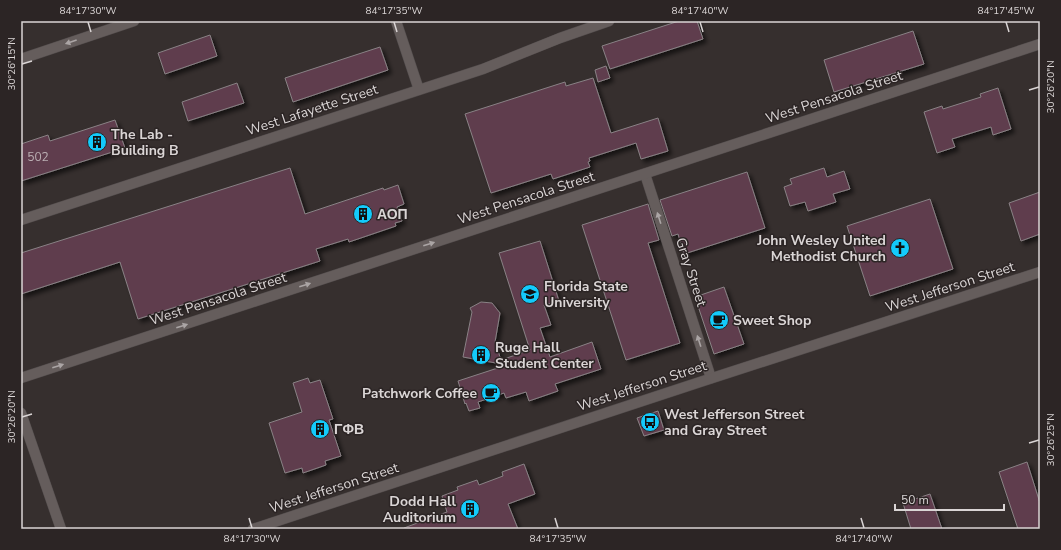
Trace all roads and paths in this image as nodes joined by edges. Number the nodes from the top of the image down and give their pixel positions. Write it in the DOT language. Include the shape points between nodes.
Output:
graph roads {
  1 [pos="134,21"];
  2 [pos="396,21"];
  3 [pos="608,21"];
  4 [pos="1040,44"];
  5 [pos="21,59"];
  6 [pos="419,90"];
  7 [pos="645,174"];
  8 [pos="21,220"];
  9 [pos="1040,272"];
  10 [pos="21,378"];
  11 [pos="711,378"];
  12 [pos="21,413"];
  13 [pos="61,529"];
  14 [pos="253,529"];
  1 -- 5 [label="street, one-way"];
  2 -- 6 [label="street"];
  3 -- 6 [label="street, West Lafayette Street" via="483,69"];
  4 -- 7 [label="street, West Pensacola Street"];
  6 -- 8 [label="street, West Lafayette Street"];
  10 -- 7 [label="street, West Pensacola Street, one-way"];
  11 -- 7 [label="street, Gray Street, one-way"];
  9 -- 11 [label="street, West Jefferson Street"];
  11 -- 14 [label="street, West Jefferson Street"];
  12 -- 13 [label="street"];
}
